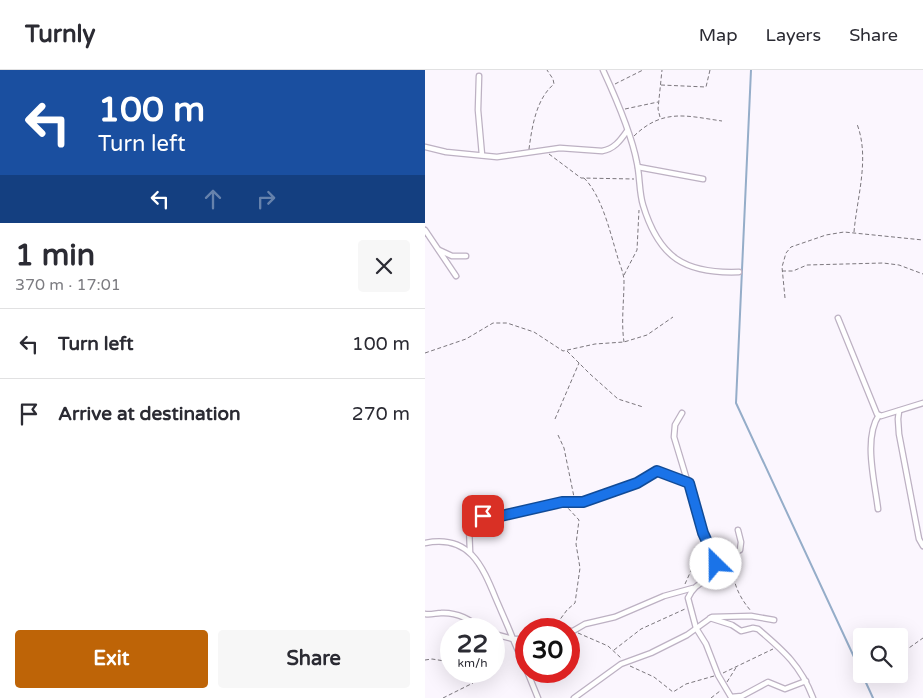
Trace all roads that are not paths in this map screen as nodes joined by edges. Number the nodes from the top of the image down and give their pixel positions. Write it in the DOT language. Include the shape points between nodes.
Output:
graph roads {
  1 [pos="603,70"];
  2 [pos="479,76"];
  3 [pos="627,131"];
  4 [pos="425,147"];
  5 [pos="481,156"];
  6 [pos="638,166"];
  7 [pos="703,179"];
  8 [pos="425,230"];
  9 [pos="438,249"];
  10 [pos="465,256"];
  11 [pos="739,272"];
  12 [pos="456,276"];
  13 [pos="838,318"];
  14 [pos="923,403"];
  15 [pos="899,411"];
  16 [pos="682,413"];
  17 [pos="879,415"];
  18 [pos="689,483"];
  19 [pos="878,509"];
  20 [pos="738,530"];
  21 [pos="425,543"];
  22 [pos="923,546"];
  23 [pos="470,552"];
  24 [pos="716,561"];
  25 [pos="693,588"];
  26 [pos="425,614"];
  27 [pos="466,618"];
  28 [pos="709,618"];
  29 [pos="774,620"];
  30 [pos="580,626"];
  31 [pos="695,628"];
  32 [pos="505,637"];
  33 [pos="513,639"];
  34 [pos="515,643"];
  35 [pos="806,681"];
  36 [pos="532,683"];
  37 [pos="538,698"];
  38 [pos="574,698"];
  39 [pos="813,698"];
  1 -- 3 [label="street"];
  2 -- 5 [label="street"];
  3 -- 5 [label="street" via="609,150 571,147"];
  3 -- 6 [label="street"];
  4 -- 5 [label="street"];
  6 -- 7 [label="street"];
  6 -- 11 [label="street" via="642,200 656,239 677,258 699,270"];
  8 -- 9 [label="street"];
  9 -- 10 [label="street" via="452,256"];
  9 -- 12 [label="street"];
  13 -- 17 [label="street"];
  14 -- 15 [label="street"];
  15 -- 17 [label="street"];
  15 -- 22 [label="street" via="899,434"];
  16 -- 18 [label="street" via="675,425 674,437"];
  17 -- 19 [label="street" via="873,431 872,469"];
  18 -- 23 [label="street" via="657,471 637,483 594,498 510,515 478,517 469,526"];
  18 -- 24 [label="street" via="705,539"];
  20 -- 24 [label="street" via="741,546 736,552"];
  21 -- 23 [label="street" via="448,541"];
  23 -- 33 [label="street" via="484,571"];
  24 -- 25 [label="street" via="715,574"];
  25 -- 30 [label="street"];
  25 -- 31 [label="street" via="688,598"];
  26 -- 27 [label="street" via="443,612"];
  28 -- 29 [label="street" via="755,616"];
  28 -- 31 [label="street"];
  28 -- 35 [label="street" via="741,630 758,629 793,660"];
  31 -- 35 [label="street" via="731,697 737,698 768,682 785,689"];
  31 -- 38 [label="street" via="651,653 612,669"];
  32 -- 33 [label="street"];
  33 -- 34 [label="street"];
  35 -- 39 [label="street"];
  36 -- 37 [label="street"];
}
